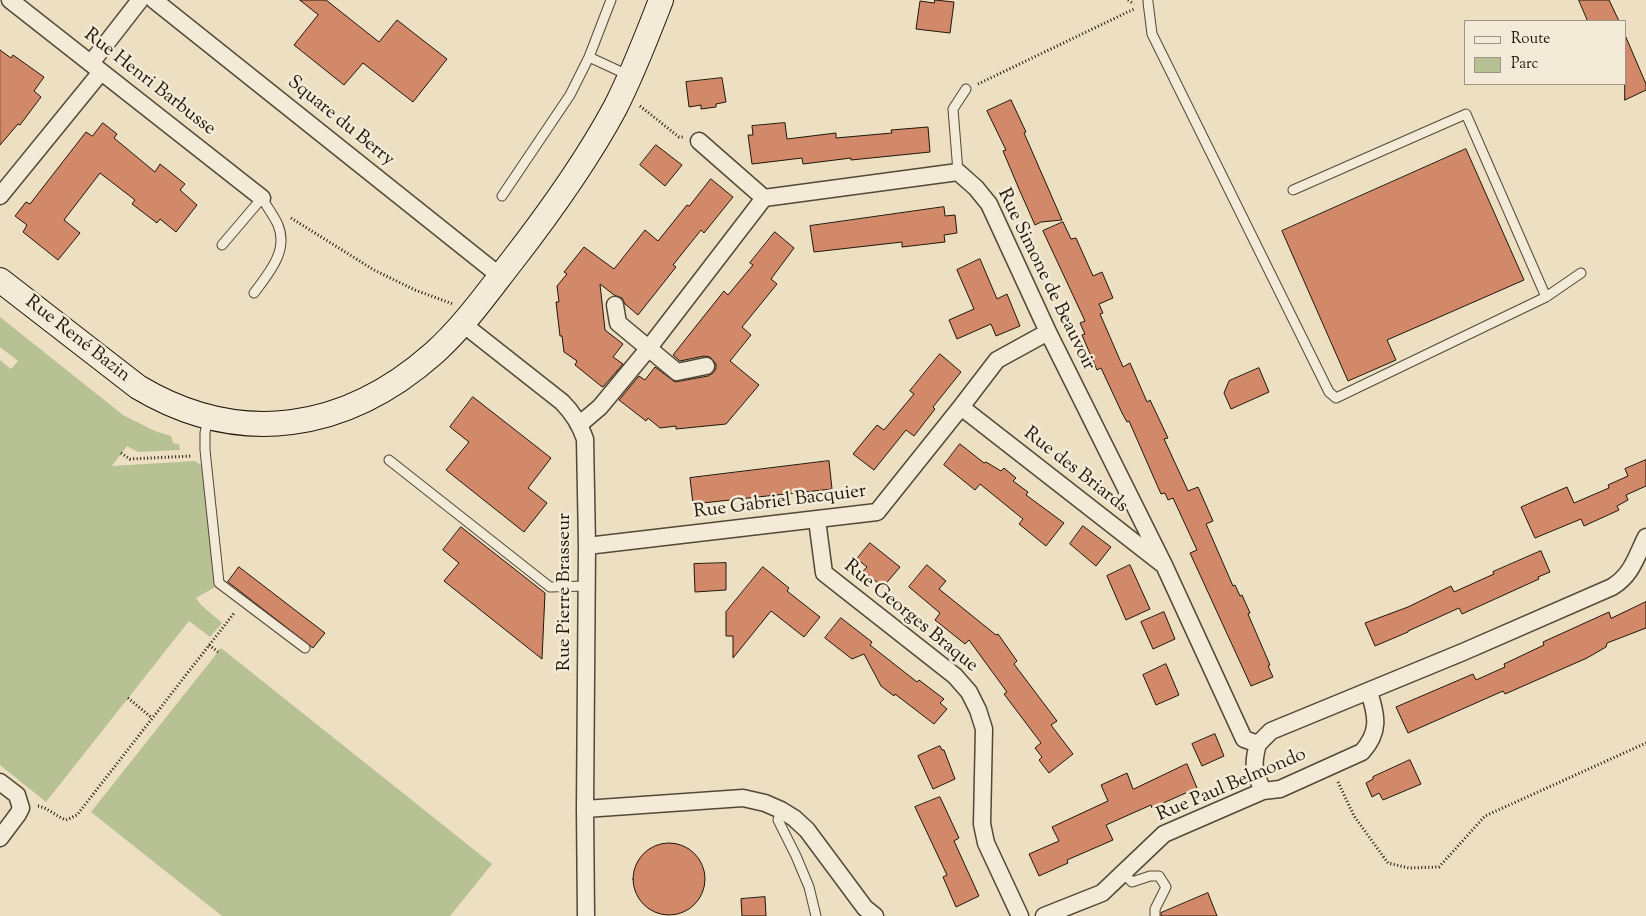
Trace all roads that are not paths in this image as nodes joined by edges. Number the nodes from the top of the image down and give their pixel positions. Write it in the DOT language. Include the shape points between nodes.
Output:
graph roads {
  1 [pos="10,0"];
  2 [pos="140,0"];
  3 [pos="154,0"];
  4 [pos="611,0"];
  5 [pos="661,0"];
  6 [pos="1148,2"];
  7 [pos="589,57"];
  8 [pos="96,68"];
  9 [pos="630,76"];
  10 [pos="966,89"];
  11 [pos="699,141"];
  12 [pos="958,172"];
  13 [pos="1293,190"];
  14 [pos="0,196"];
  15 [pos="502,196"];
  16 [pos="262,198"];
  17 [pos="764,198"];
  18 [pos="222,245"];
  19 [pos="1581,273"];
  20 [pos="500,276"];
  21 [pos="0,280"];
  22 [pos="254,293"];
  23 [pos="1546,297"];
  24 [pos="614,305"];
  25 [pos="460,315"];
  26 [pos="1048,332"];
  27 [pos="648,349"];
  28 [pos="706,366"];
  29 [pos="961,408"];
  30 [pos="208,417"];
  31 [pos="580,424"];
  32 [pos="389,460"];
  33 [pos="817,520"];
  34 [pos="1646,537"];
  35 [pos="587,546"];
  36 [pos="1164,565"];
  37 [pos="586,586"];
  38 [pos="304,648"];
  39 [pos="1369,692"];
  40 [pos="1258,744"];
  41 [pos="0,782"];
  42 [pos="1263,791"];
  43 [pos="584,809"];
  44 [pos="781,810"];
  45 [pos="0,838"];
  46 [pos="1123,873"];
  47 [pos="586,916"];
  48 [pos="816,916"];
  49 [pos="875,916"];
  50 [pos="1020,916"];
  51 [pos="1044,916"];
  52 [pos="1155,916"];
  1 -- 8 [label="street, Rue Henri Barbusse"];
  2 -- 8 [label="street"];
  3 -- 20 [label="street, Square du Berry"];
  4 -- 7 [label="lane"];
  5 -- 9 [label="street, Rue René Bazin"];
  6 -- 23 [label="lane" via="1152,34 1329,392 1336,398"];
  7 -- 9 [label="lane"];
  7 -- 15 [label="lane" via="570,95"];
  8 -- 14 [label="street"];
  8 -- 16 [label="street, Rue Henri Barbusse"];
  9 -- 20 [label="street, Rue René Bazin" via="597,140 566,188"];
  10 -- 12 [label="lane" via="953,109"];
  11 -- 17 [label="street"];
  12 -- 17 [label="street"];
  12 -- 26 [label="street, Rue Simone de Beauvoir" via="989,204"];
  13 -- 23 [label="lane" via="1466,114"];
  16 -- 18 [label="lane"];
  16 -- 22 [label="lane" via="279,227 281,248 273,268"];
  17 -- 27 [label="street"];
  19 -- 23 [label="lane"];
  20 -- 25 [label="street, Rue René Bazin"];
  21 -- 30 [label="street, Rue René Bazin" via="118,373 156,398"];
  24 -- 27 [label="street" via="618,323"];
  25 -- 30 [label="street, Rue René Bazin" via="434,353 402,379 358,403 310,420 282,424 252,424"];
  25 -- 31 [label="street, Rue Pierre Brasseur" via="562,402"];
  26 -- 29 [label="street, Rue Gabriel Bacquier" via="997,360"];
  26 -- 36 [label="street, Rue Simone de Beauvoir"];
  27 -- 28 [label="street" via="677,372"];
  27 -- 31 [label="street" via="600,407"];
  29 -- 33 [label="street, Rue Gabriel Bacquier" via="876,512"];
  29 -- 36 [label="street, Rue des Briards"];
  30 -- 38 [label="lane" via="206,455 218,583"];
  31 -- 35 [label="street, Rue Pierre Brasseur" via="585,439"];
  32 -- 37 [label="lane" via="550,587"];
  33 -- 35 [label="street, Rue Gabriel Bacquier"];
  33 -- 50 [label="street, Rue Georges Braque" via="824,573 955,676 969,692 984,729 984,833"];
  34 -- 39 [label="street, Rue Paul Belmondo" via="1630,572 1617,584"];
  35 -- 37 [label="street, Rue Pierre Brasseur"];
  36 -- 40 [label="street, Rue Simone de Beauvoir" via="1244,739"];
  37 -- 43 [label="street, Rue Pierre Brasseur"];
  39 -- 40 [label="street, Rue Paul Belmondo" via="1271,731"];
  39 -- 42 [label="street, Rue Paul Belmondo" via="1375,711 1375,729 1371,742 1362,752 1280,789"];
  40 -- 42 [label="street" via="1255,772"];
  41 -- 45 [label="street" via="18,798 21,808"];
  42 -- 46 [label="street, Rue Paul Belmondo" via="1164,834"];
  43 -- 44 [label="street" via="743,798"];
  43 -- 47 [label="street, Rue Pierre Brasseur"];
  44 -- 48 [label="lane" via="778,820 809,887"];
  44 -- 49 [label="street" via="807,830 865,908"];
  46 -- 51 [label="street, Rue Paul Belmondo" via="1102,893"];
  46 -- 52 [label="lane" via="1132,882 1159,876 1166,887"];
}
